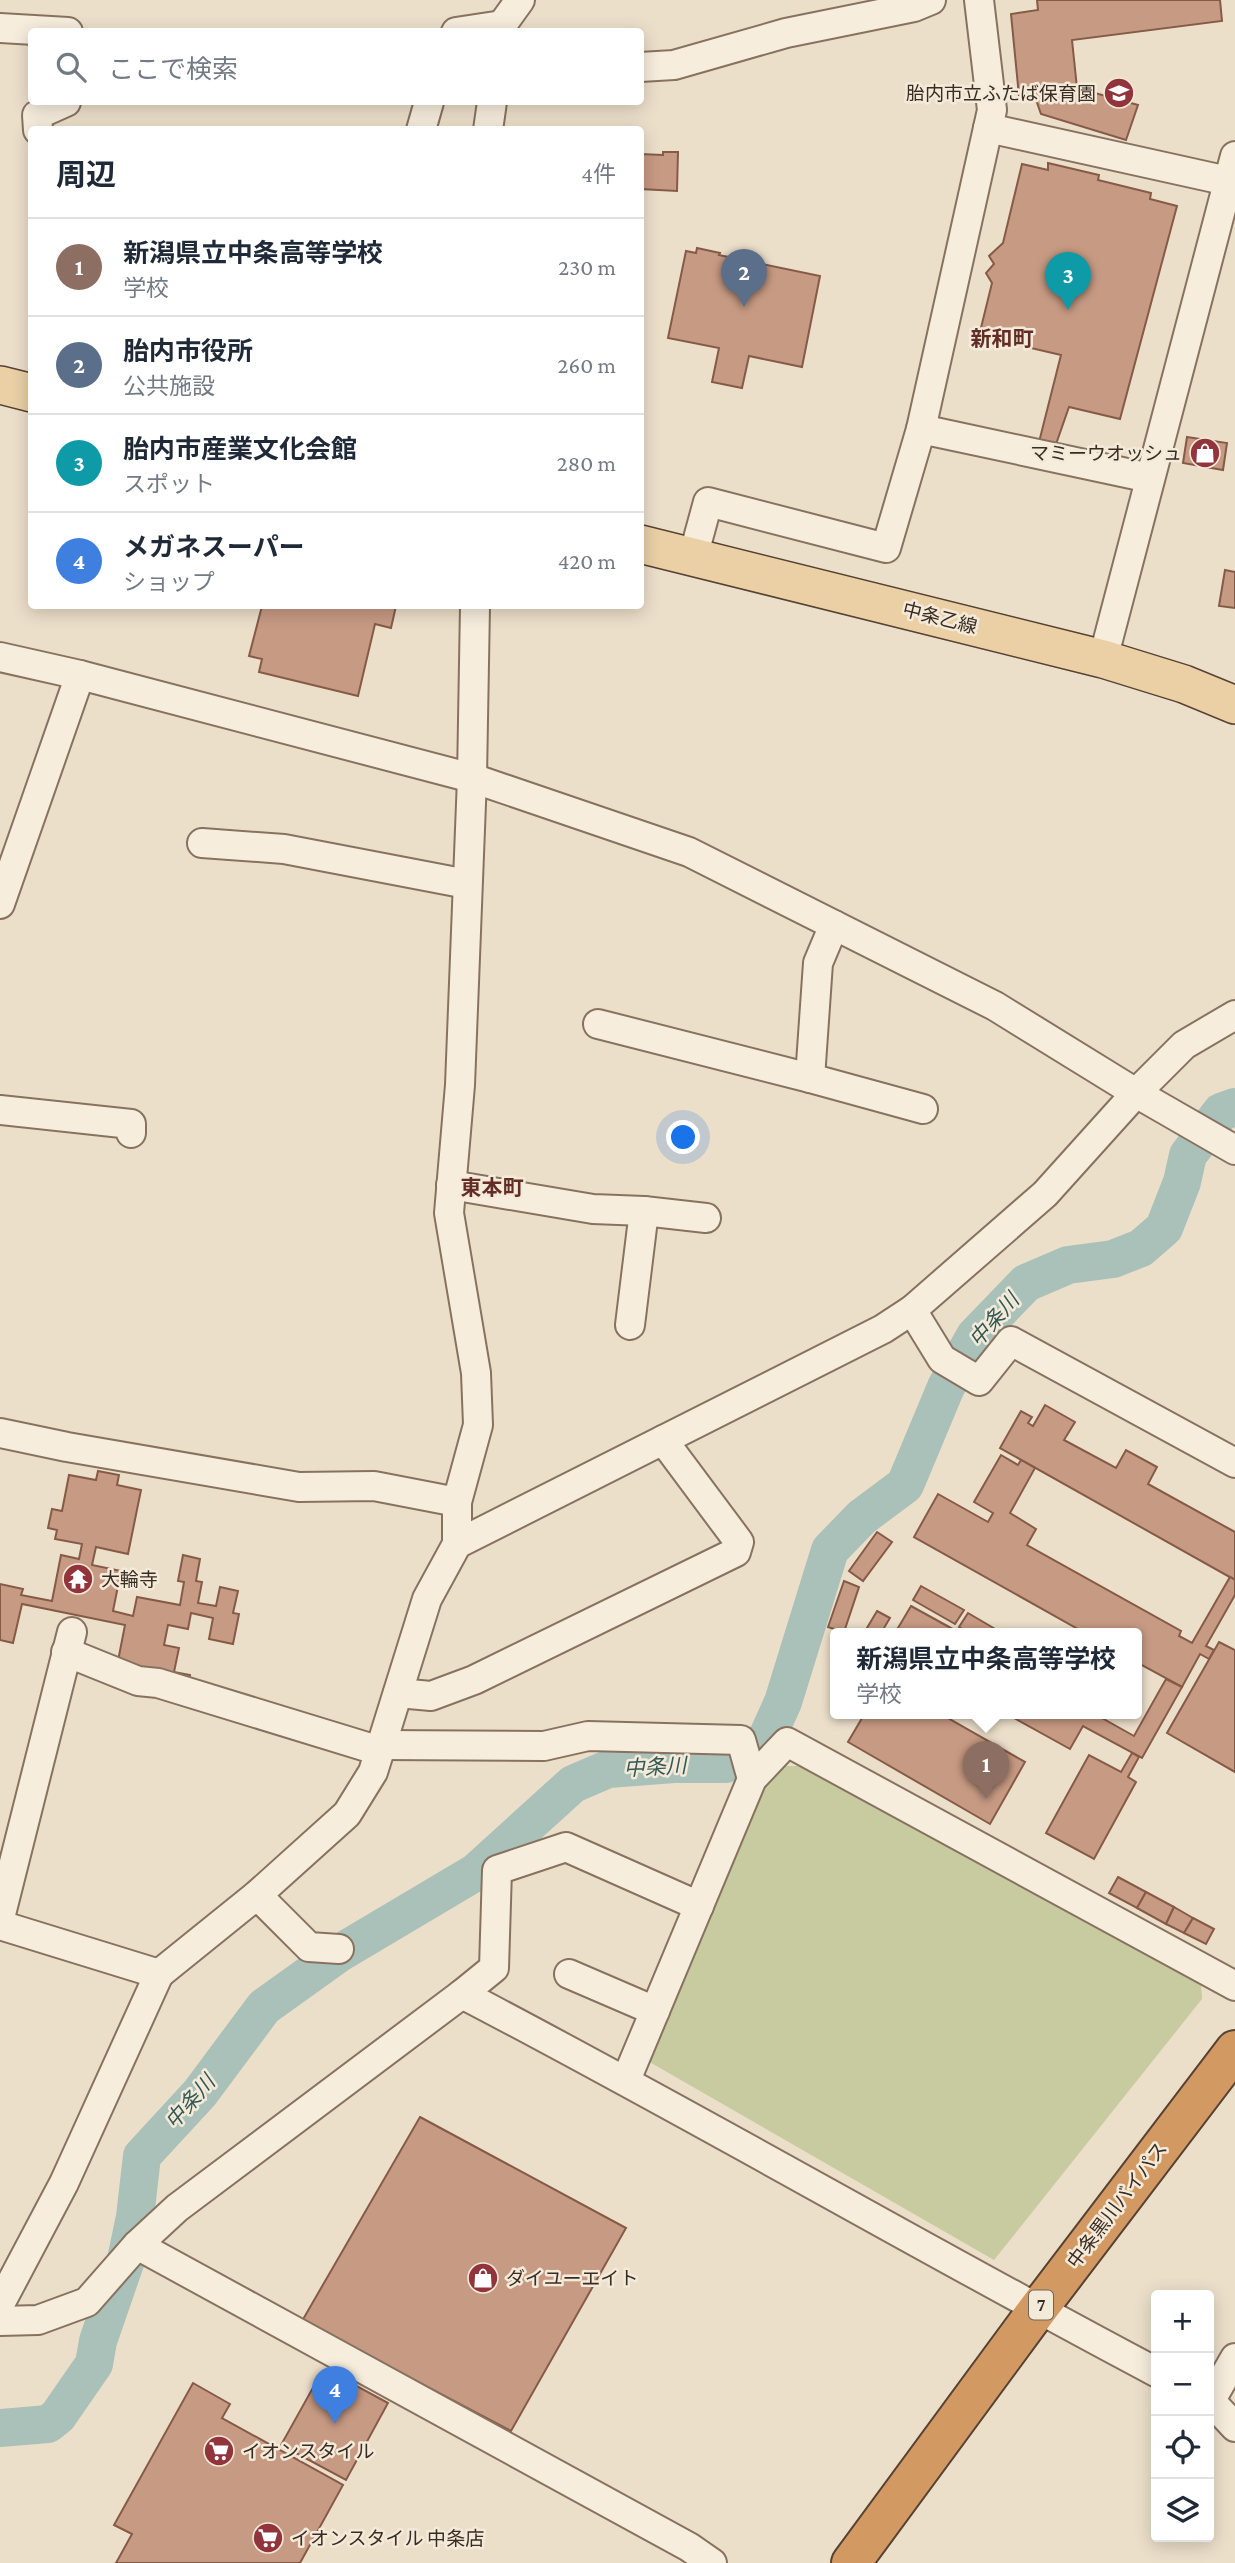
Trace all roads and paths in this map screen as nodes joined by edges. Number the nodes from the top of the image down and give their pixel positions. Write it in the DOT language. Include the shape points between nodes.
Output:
graph roads {
  1 [pos="520,0"];
  2 [pos="931,0"];
  3 [pos="979,0"];
  4 [pos="0,28"];
  5 [pos="502,28"];
  6 [pos="28,30"];
  7 [pos="644,67"];
  8 [pos="60,105"];
  9 [pos="428,105"];
  10 [pos="492,105"];
  11 [pos="38,126"];
  12 [pos="422,126"];
  13 [pos="489,126"];
  14 [pos="988,128"];
  15 [pos="1232,169"];
  16 [pos="0,385"];
  17 [pos="28,392"];
  18 [pos="921,429"];
  19 [pos="1150,478"];
  20 [pos="644,545"];
  21 [pos="693,557"];
  22 [pos="475,609"];
  23 [pos="0,657"];
  24 [pos="1103,659"];
  25 [pos="80,675"];
  26 [pos="1235,705"];
  27 [pos="472,778"];
  28 [pos="202,843"];
  29 [pos="467,884"];
  30 [pos="0,904"];
  31 [pos="834,925"];
  32 [pos="1235,1015"];
  33 [pos="598,1024"];
  34 [pos="810,1078"];
  35 [pos="1136,1093"];
  36 [pos="923,1109"];
  37 [pos="0,1110"];
  38 [pos="131,1133"];
  39 [pos="1235,1150"];
  40 [pos="451,1185"];
  41 [pos="644,1211"];
  42 [pos="706,1218"];
  43 [pos="912,1310"];
  44 [pos="630,1325"];
  45 [pos="0,1433"];
  46 [pos="663,1440"];
  47 [pos="1235,1464"];
  48 [pos="457,1502"];
  49 [pos="457,1544"];
  50 [pos="398,1693"];
  51 [pos="381,1748"];
  52 [pos="752,1779"];
  53 [pos="257,1895"];
  54 [pos="699,1906"];
  55 [pos="0,1917"];
  56 [pos="0,1925"];
  57 [pos="339,1949"];
  58 [pos="159,1973"];
  59 [pos="569,1973"];
  60 [pos="1235,1986"];
  61 [pos="462,1994"];
  62 [pos="655,2011"];
  63 [pos="1235,2050"];
  64 [pos="626,2080"];
  65 [pos="137,2245"];
  66 [pos="0,2304"];
  67 [pos="1038,2309"];
  68 [pos="0,2320"];
  69 [pos="1235,2358"];
  70 [pos="1151,2369"];
  71 [pos="1214,2393"];
  72 [pos="1214,2404"];
  73 [pos="1235,2427"];
  74 [pos="712,2563"];
  75 [pos="851,2563"];
  1 -- 5 [label="street"];
  2 -- 7 [label="street" via="786,33 674,65"];
  3 -- 14 [label="street" via="992,110"];
  4 -- 6 [label="street"];
  8 -- 11 [label="street" via="37,116"];
  9 -- 12 [label="street"];
  10 -- 13 [label="street"];
  14 -- 15 [label="street"];
  14 -- 18 [label="street"];
  15 -- 19 [label="street"];
  16 -- 17 [label="main road"];
  18 -- 19 [label="street"];
  18 -- 21 [label="street" via="887,548 708,502"];
  19 -- 24 [label="street"];
  20 -- 21 [label="main road, 中条乙線"];
  21 -- 24 [label="main road, 中条乙線"];
  22 -- 27 [label="street"];
  23 -- 25 [label="street"];
  24 -- 26 [label="main road, 中条乙線"];
  25 -- 27 [label="street"];
  25 -- 30 [label="street"];
  27 -- 29 [label="street"];
  27 -- 31 [label="street" via="689,852"];
  28 -- 29 [label="street" via="284,849"];
  29 -- 40 [label="street" via="460,1085"];
  31 -- 34 [label="street" via="818,963"];
  31 -- 35 [label="street" via="995,1006"];
  32 -- 35 [label="street" via="1184,1045"];
  33 -- 34 [label="street"];
  34 -- 36 [label="street"];
  35 -- 39 [label="street"];
  35 -- 43 [label="street" via="1045,1194"];
  37 -- 38 [label="street" via="131,1124"];
  40 -- 41 [label="street" via="593,1209"];
  40 -- 48 [label="street" via="449,1213 476,1373 478,1425"];
  41 -- 42 [label="street"];
  41 -- 44 [label="street"];
  43 -- 46 [label="street"];
  43 -- 47 [label="street" via="942,1359 979,1381 1011,1341"];
  45 -- 48 [label="street" via="299,1487 374,1486"];
  46 -- 49 [label="street"];
  46 -- 50 [label="street" via="739,1542 736,1552 474,1680 431,1696"];
  48 -- 49 [label="street"];
  49 -- 50 [label="street" via="427,1599"];
  50 -- 51 [label="street"];
  51 -- 52 [label="street" via="544,1746 588,1736 741,1740"];
  51 -- 53 [label="street" via="373,1772 347,1814"];
  51 -- 55 [label="street" via="138,1681 69,1642"];
  52 -- 54 [label="street"];
  52 -- 60 [label="street" via="787,1742"];
  53 -- 57 [label="street" via="309,1947"];
  53 -- 58 [label="street"];
  54 -- 61 [label="street" via="566,1847 497,1870 495,1968"];
  54 -- 62 [label="street"];
  56 -- 58 [label="street"];
  58 -- 66 [label="street" via="64,2183"];
  59 -- 62 [label="street"];
  61 -- 64 [label="street"];
  61 -- 65 [label="street" via="177,2208"];
  62 -- 64 [label="street"];
  63 -- 67 [label="highway, 中条黒川バイパス / 7"];
  64 -- 67 [label="street"];
  65 -- 68 [label="street" via="87,2302 38,2320"];
  65 -- 74 [label="street"];
  67 -- 70 [label="street"];
  67 -- 75 [label="highway, 中条黒川バイパス / 7"];
  69 -- 71 [label="street"];
  72 -- 73 [label="street"];
}
